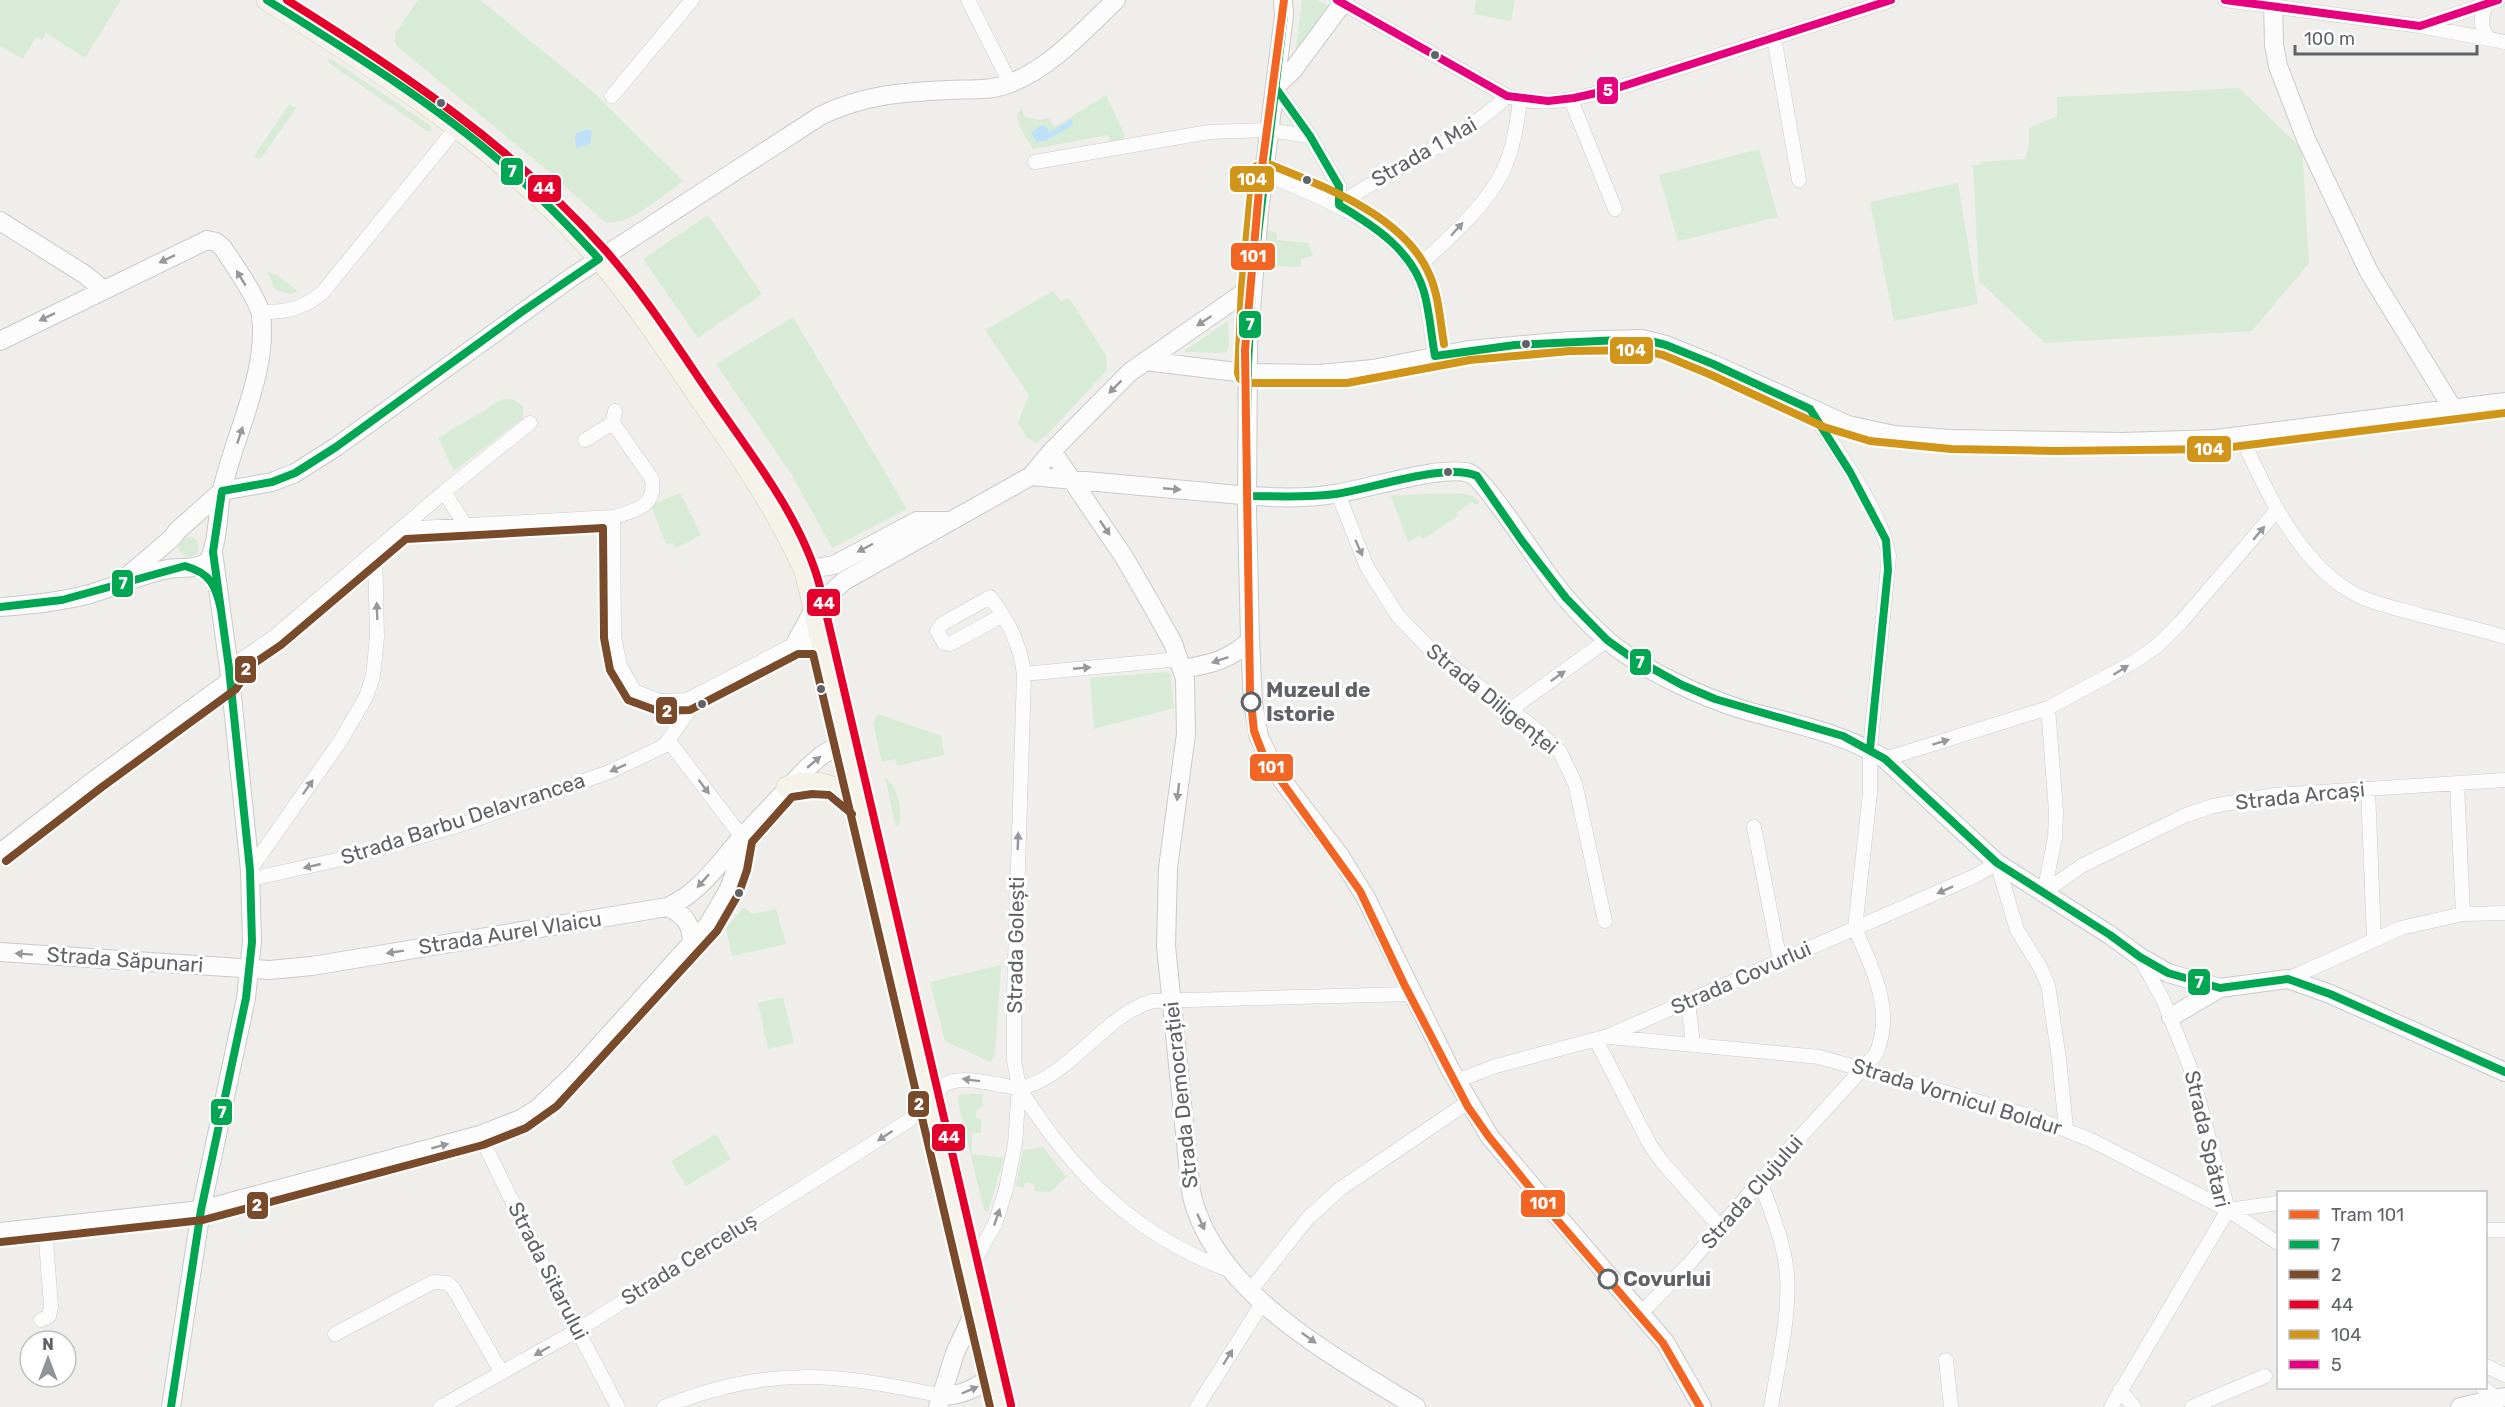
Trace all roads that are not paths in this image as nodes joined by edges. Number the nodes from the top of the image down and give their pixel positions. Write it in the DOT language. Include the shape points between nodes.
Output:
graph roads {
  1 [pos="267,0"];
  2 [pos="692,0"];
  3 [pos="968,0"];
  4 [pos="1116,0"];
  5 [pos="1283,0"];
  6 [pos="2225,0"];
  7 [pos="1342,1"];
  8 [pos="1881,1"];
  9 [pos="2492,2"];
  10 [pos="2273,4"];
  11 [pos="2420,26"];
  12 [pos="1774,37"];
  13 [pos="2489,38"];
  14 [pos="2505,42"];
  15 [pos="1010,83"];
  16 [pos="1275,87"];
  17 [pos="612,96"];
  18 [pos="1514,98"];
  19 [pos="1571,100"];
  20 [pos="457,127"];
  21 [pos="1269,131"];
  22 [pos="1310,136"];
  23 [pos="1035,162"];
  24 [pos="1263,173"];
  25 [pos="1799,180"];
  26 [pos="1339,205"];
  27 [pos="1615,209"];
  28 [pos="0,221"];
  29 [pos="599,259"];
  30 [pos="1415,270"];
  31 [pos="1252,287"];
  32 [pos="99,292"];
  33 [pos="261,312"];
  34 [pos="0,341"];
  35 [pos="1435,356"];
  36 [pos="1145,361"];
  37 [pos="1248,373"];
  38 [pos="2505,402"];
  39 [pos="1810,409"];
  40 [pos="2453,409"];
  41 [pos="530,423"];
  42 [pos="2241,436"];
  43 [pos="585,440"];
  44 [pos="1052,451"];
  45 [pos="1031,476"];
  46 [pos="1072,480"];
  47 [pos="222,491"];
  48 [pos="444,492"];
  49 [pos="1338,494"];
  50 [pos="1248,496"];
  51 [pos="2277,510"];
  52 [pos="613,517"];
  53 [pos="950,521"];
  54 [pos="466,526"];
  55 [pos="402,529"];
  56 [pos="176,533"];
  57 [pos="213,549"];
  58 [pos="375,551"];
  59 [pos="190,566"];
  60 [pos="804,570"];
  61 [pos="118,584"];
  62 [pos="216,584"];
  63 [pos="0,607"];
  64 [pos="814,609"];
  65 [pos="1003,615"];
  66 [pos="2505,637"];
  67 [pos="1251,640"];
  68 [pos="1607,640"];
  69 [pos="795,644"];
  70 [pos="821,644"];
  71 [pos="1182,669"];
  72 [pos="230,674"];
  73 [pos="1024,674"];
  74 [pos="700,695"];
  75 [pos="2048,708"];
  76 [pos="1510,710"];
  77 [pos="668,740"];
  78 [pos="844,742"];
  79 [pos="1877,754"];
  80 [pos="2505,780"];
  81 [pos="2457,784"];
  82 [pos="787,787"];
  83 [pos="2368,789"];
  84 [pos="859,806"];
  85 [pos="1754,827"];
  86 [pos="742,837"];
  87 [pos="0,853"];
  88 [pos="1997,863"];
  89 [pos="250,874"];
  90 [pos="2044,892"];
  91 [pos="667,907"];
  92 [pos="2505,913"];
  93 [pos="2463,914"];
  94 [pos="1605,921"];
  95 [pos="1855,928"];
  96 [pos="2374,939"];
  97 [pos="692,944"];
  98 [pos="0,952"];
  99 [pos="2140,957"];
  100 [pos="1780,961"];
  101 [pos="250,969"];
  102 [pos="2288,978"];
  103 [pos="2220,988"];
  104 [pos="1411,994"];
  105 [pos="1170,999"];
  106 [pos="1688,1002"];
  107 [pos="2171,1017"];
  108 [pos="1602,1038"];
  109 [pos="1693,1044"];
  110 [pos="1864,1069"];
  111 [pos="2505,1072"];
  112 [pos="1456,1081"];
  113 [pos="1019,1088"];
  114 [pos="929,1098"];
  115 [pos="1467,1102"];
  116 [pos="2066,1128"];
  117 [pos="480,1134"];
  118 [pos="1760,1181"];
  119 [pos="2277,1203"];
  120 [pos="201,1210"];
  121 [pos="2228,1210"];
  122 [pos="45,1227"];
  123 [pos="1721,1228"];
  124 [pos="2487,1230"];
  125 [pos="2505,1230"];
  126 [pos="0,1232"];
  127 [pos="2277,1241"];
  128 [pos="970,1269"];
  129 [pos="1234,1272"];
  130 [pos="1257,1297"];
  131 [pos="978,1304"];
  132 [pos="1640,1314"];
  133 [pos="41,1320"];
  134 [pos="578,1330"];
  135 [pos="335,1334"];
  136 [pos="1946,1359"];
  137 [pos="2487,1366"];
  138 [pos="502,1373"];
  139 [pos="994,1374"];
  140 [pos="2505,1375"];
  141 [pos="2265,1376"];
  142 [pos="2485,1389"];
  143 [pos="2120,1390"];
  144 [pos="2501,1398"];
  145 [pos="940,1401"];
  146 [pos="171,1407"];
  147 [pos="440,1407"];
  148 [pos="618,1407"];
  149 [pos="664,1407"];
  150 [pos="1001,1407"];
  151 [pos="1197,1407"];
  152 [pos="1416,1407"];
  153 [pos="1702,1407"];
  154 [pos="1771,1407"];
  155 [pos="1950,1407"];
  156 [pos="2111,1407"];
  157 [pos="2134,1407"];
  158 [pos="2192,1407"];
  159 [pos="2460,1407"];
  1 -- 20 [label="main road"];
  2 -- 17 [label="street"];
  3 -- 15 [label="street"];
  4 -- 15 [label="main road" via="1058,52"];
  5 -- 16 [label="main road"];
  6 -- 10 [label="street"];
  7 -- 16 [label="main road" via="1293,70"];
  7 -- 18 [label="street"];
  8 -- 12 [label="street"];
  9 -- 11 [label="street"];
  9 -- 13 [label="street" via="2482,13 2482,27"];
  10 -- 11 [label="street"];
  10 -- 40 [label="main road" via="2274,45 2280,74 2332,197 2369,272"];
  11 -- 13 [label="street"];
  12 -- 19 [label="street"];
  12 -- 25 [label="street"];
  13 -- 14 [label="street"];
  15 -- 29 [label="main road" via="994,88 898,92 836,108"];
  16 -- 21 [label="main road"];
  16 -- 22 [label="street"];
  18 -- 19 [label="street" via="1534,102"];
  18 -- 26 [label="street, Strada 1 Mai"];
  30 -- 18 [label="street, one-way" via="1454,233 1494,186 1508,154"];
  19 -- 27 [label="street"];
  20 -- 29 [label="main road" via="515,174"];
  20 -- 33 [label="street" via="322,292 297,308"];
  21 -- 22 [label="street"];
  21 -- 23 [label="street" via="1209,132"];
  21 -- 24 [label="main road"];
  22 -- 26 [label="street" via="1339,186"];
  24 -- 26 [label="street"];
  24 -- 31 [label="main road"];
  26 -- 30 [label="street" via="1383,236"];
  28 -- 32 [label="main road" via="84,274"];
  29 -- 47 [label="main road" via="296,473 272,482"];
  29 -- 60 [label="main road" via="736,450 767,498"];
  30 -- 35 [label="street"];
  31 -- 36 [label="main road, one-way"];
  31 -- 37 [label="main road"];
  33 -- 32 [label="main road, one-way" via="214,241 205,241"];
  32 -- 34 [label="main road, one-way"];
  47 -- 33 [label="main road, one-way" via="256,373"];
  35 -- 37 [label="main road" via="1346,373"];
  35 -- 39 [label="main road" via="1515,345 1642,339 1713,364"];
  36 -- 37 [label="main road"];
  36 -- 44 [label="main road, one-way"];
  37 -- 50 [label="main road"];
  38 -- 40 [label="main road"];
  39 -- 42 [label="main road" via="1848,425 1920,437 2122,442"];
  39 -- 79 [label="street" via="1886,540 1888,570"];
  40 -- 42 [label="main road"];
  41 -- 48 [label="street"];
  42 -- 51 [label="street"];
  43 -- 52 [label="street" via="614,417 652,479 652,498 643,506"];
  44 -- 45 [label="main road"];
  44 -- 46 [label="main road"];
  45 -- 46 [label="main road"];
  45 -- 53 [label="main road"];
  46 -- 50 [label="main road, one-way"];
  46 -- 71 [label="main road, one-way" via="1129,566 1165,628"];
  47 -- 56 [label="main road"];
  47 -- 57 [label="main road"];
  48 -- 54 [label="street"];
  48 -- 55 [label="street"];
  49 -- 50 [label="main road"];
  49 -- 68 [label="main road" via="1436,473 1468,472 1488,489 1555,585"];
  49 -- 76 [label="street, Strada Diligenței, one-way" via="1367,567 1398,616 1433,652"];
  50 -- 67 [label="main road"];
  51 -- 66 [label="street" via="2316,562 2335,581 2358,595"];
  75 -- 51 [label="street, one-way" via="2114,674 2158,645"];
  52 -- 54 [label="street"];
  52 -- 74 [label="street" via="614,637 620,666 634,691 647,698 674,702"];
  53 -- 60 [label="main road, one-way" via="917,521 834,564"];
  53 -- 64 [label="main road" via="844,581"];
  54 -- 55 [label="street"];
  55 -- 58 [label="street"];
  56 -- 57 [label="main road" via="190,524 204,528 210,534"];
  56 -- 59 [label="main road" via="171,546 173,556"];
  56 -- 61 [label="main road"];
  57 -- 59 [label="main road" via="205,564"];
  57 -- 62 [label="main road"];
  58 -- 72 [label="street"];
  89 -- 58 [label="street, one-way" via="366,697 373,676 377,637"];
  59 -- 61 [label="main road"];
  59 -- 62 [label="main road"];
  60 -- 64 [label="main road"];
  61 -- 63 [label="main road" via="62,600"];
  62 -- 72 [label="main road"];
  64 -- 69 [label="main road"];
  64 -- 70 [label="main road"];
  65 -- 73 [label="street, Strada Golești" via="1020,650"];
  67 -- 71 [label="main road, one-way" via="1228,658"];
  67 -- 104 [label="main road" via="1253,702 1259,737 1282,780 1340,856 1366,898"];
  76 -- 68 [label="street, one-way"];
  68 -- 79 [label="main road" via="1661,674 1715,699 1822,729"];
  69 -- 70 [label="street"];
  69 -- 74 [label="street"];
  70 -- 78 [label="main road"];
  73 -- 71 [label="street, one-way"];
  71 -- 105 [label="main road, Strada Democrației, one-way" via="1186,734 1166,902"];
  72 -- 87 [label="main road"];
  72 -- 89 [label="main road"];
  113 -- 73 [label="street, Strada Golești, one-way" via="1014,1060 1014,995"];
  74 -- 77 [label="street"];
  79 -- 75 [label="street, one-way"];
  75 -- 90 [label="street" via="2056,811"];
  76 -- 94 [label="street, Strada Diligenței" via="1547,739 1567,764 1575,783"];
  77 -- 86 [label="street, one-way"];
  77 -- 89 [label="street, Strada Barbu Delavrancea, one-way" via="656,751 609,772 463,824 346,858"];
  82 -- 78 [label="main road, Strada Aurel Vlaicu, one-way" via="822,755"];
  78 -- 84 [label="main road"];
  79 -- 88 [label="main road"];
  79 -- 95 [label="street"];
  80 -- 81 [label="street, Strada Arcași"];
  81 -- 83 [label="street, Strada Arcași"];
  81 -- 93 [label="street"];
  82 -- 84 [label="main road" via="832,785"];
  82 -- 86 [label="main road, Strada Aurel Vlaicu"];
  83 -- 90 [label="street, Strada Arcași" via="2275,795 2213,806 2083,865"];
  83 -- 96 [label="street"];
  84 -- 114 [label="main road"];
  85 -- 100 [label="street"];
  86 -- 91 [label="main road, Strada Aurel Vlaicu, one-way" via="698,887"];
  86 -- 97 [label="main road" via="729,890"];
  88 -- 90 [label="main road"];
  88 -- 95 [label="street, one-way"];
  88 -- 116 [label="street" via="2017,930 2048,985"];
  89 -- 101 [label="main road"];
  90 -- 99 [label="main road"];
  91 -- 97 [label="main road" via="683,915"];
  91 -- 101 [label="main road, Strada Aurel Vlaicu, one-way" via="312,966"];
  92 -- 93 [label="street"];
  93 -- 96 [label="street" via="2401,928"];
  95 -- 100 [label="street, Strada Covurlui"];
  95 -- 110 [label="street, Strada Clujului" via="1883,1004 1882,1040"];
  96 -- 102 [label="street"];
  97 -- 117 [label="main road" via="549,1099 521,1119"];
  101 -- 98 [label="main road, Strada Săpunari, one-way"];
  99 -- 103 [label="main road" via="2168,973"];
  99 -- 107 [label="street, Strada Spătari"];
  100 -- 106 [label="street, Strada Covurlui"];
  101 -- 120 [label="main road"];
  102 -- 103 [label="main road"];
  102 -- 111 [label="main road"];
  103 -- 107 [label="main road"];
  104 -- 105 [label="street"];
  104 -- 112 [label="main road"];
  105 -- 113 [label="street" via="1138,1005 1044,1078"];
  105 -- 129 [label="main road, Strada Democrației, one-way" via="1194,1207 1206,1233"];
  106 -- 108 [label="street, Strada Covurlui"];
  106 -- 109 [label="street"];
  107 -- 121 [label="street, Strada Spătari" via="2190,1066"];
  108 -- 109 [label="street, Strada Vornicul Boldur"];
  108 -- 112 [label="street, Strada Covurlui" via="1496,1066"];
  108 -- 123 [label="street" via="1650,1145"];
  109 -- 110 [label="street, Strada Vornicul Boldur" via="1791,1053"];
  110 -- 116 [label="street, Strada Vornicul Boldur"];
  110 -- 118 [label="street, Strada Clujului"];
  112 -- 115 [label="main road"];
  113 -- 114 [label="street, Strada Cerceluș, one-way" via="957,1079"];
  128 -- 113 [label="street, Strada Golești, one-way" via="995,1224 1006,1189 1015,1144"];
  113 -- 129 [label="street" via="1079,1169 1138,1224 1184,1251"];
  114 -- 128 [label="main road"];
  114 -- 134 [label="street, Strada Cerceluș, one-way" via="911,1119"];
  115 -- 130 [label="street" via="1340,1189 1308,1218"];
  115 -- 132 [label="main road" via="1490,1137"];
  116 -- 121 [label="street, Strada Vornicul Boldur"];
  120 -- 117 [label="main road, one-way"];
  117 -- 134 [label="street, Strada Sitarului"];
  118 -- 123 [label="street, Strada Clujului"];
  118 -- 154 [label="street" via="1777,1228 1786,1274 1785,1319"];
  119 -- 121 [label="street"];
  120 -- 122 [label="main road"];
  120 -- 146 [label="main road"];
  121 -- 127 [label="street, Strada Vornicul Boldur"];
  121 -- 143 [label="street, Strada Spătari"];
  122 -- 126 [label="main road"];
  122 -- 133 [label="street" via="51,1307 49,1316"];
  123 -- 132 [label="street, Strada Clujului"];
  124 -- 125 [label="street"];
  128 -- 131 [label="main road"];
  129 -- 130 [label="main road, Strada Democrației"];
  151 -- 130 [label="street, one-way"];
  130 -- 152 [label="main road, Strada Democrației, one-way" via="1330,1353"];
  131 -- 139 [label="main road"];
  131 -- 145 [label="main road" via="955,1353"];
  132 -- 153 [label="main road" via="1671,1352"];
  134 -- 138 [label="street, Strada Cerceluș, one-way"];
  134 -- 148 [label="street, Strada Sitarului"];
  135 -- 138 [label="street" via="433,1282 441,1282 453,1288"];
  136 -- 155 [label="street"];
  137 -- 140 [label="street"];
  138 -- 147 [label="street, Strada Cerceluș"];
  145 -- 139 [label="main road, one-way" via="966,1393"];
  139 -- 150 [label="main road"];
  141 -- 158 [label="street"];
  142 -- 144 [label="street"];
  143 -- 156 [label="street, Strada Spătari"];
  143 -- 157 [label="street"];
  144 -- 159 [label="main road"];
  145 -- 149 [label="street" via="867,1381 805,1376 739,1382"];
}
